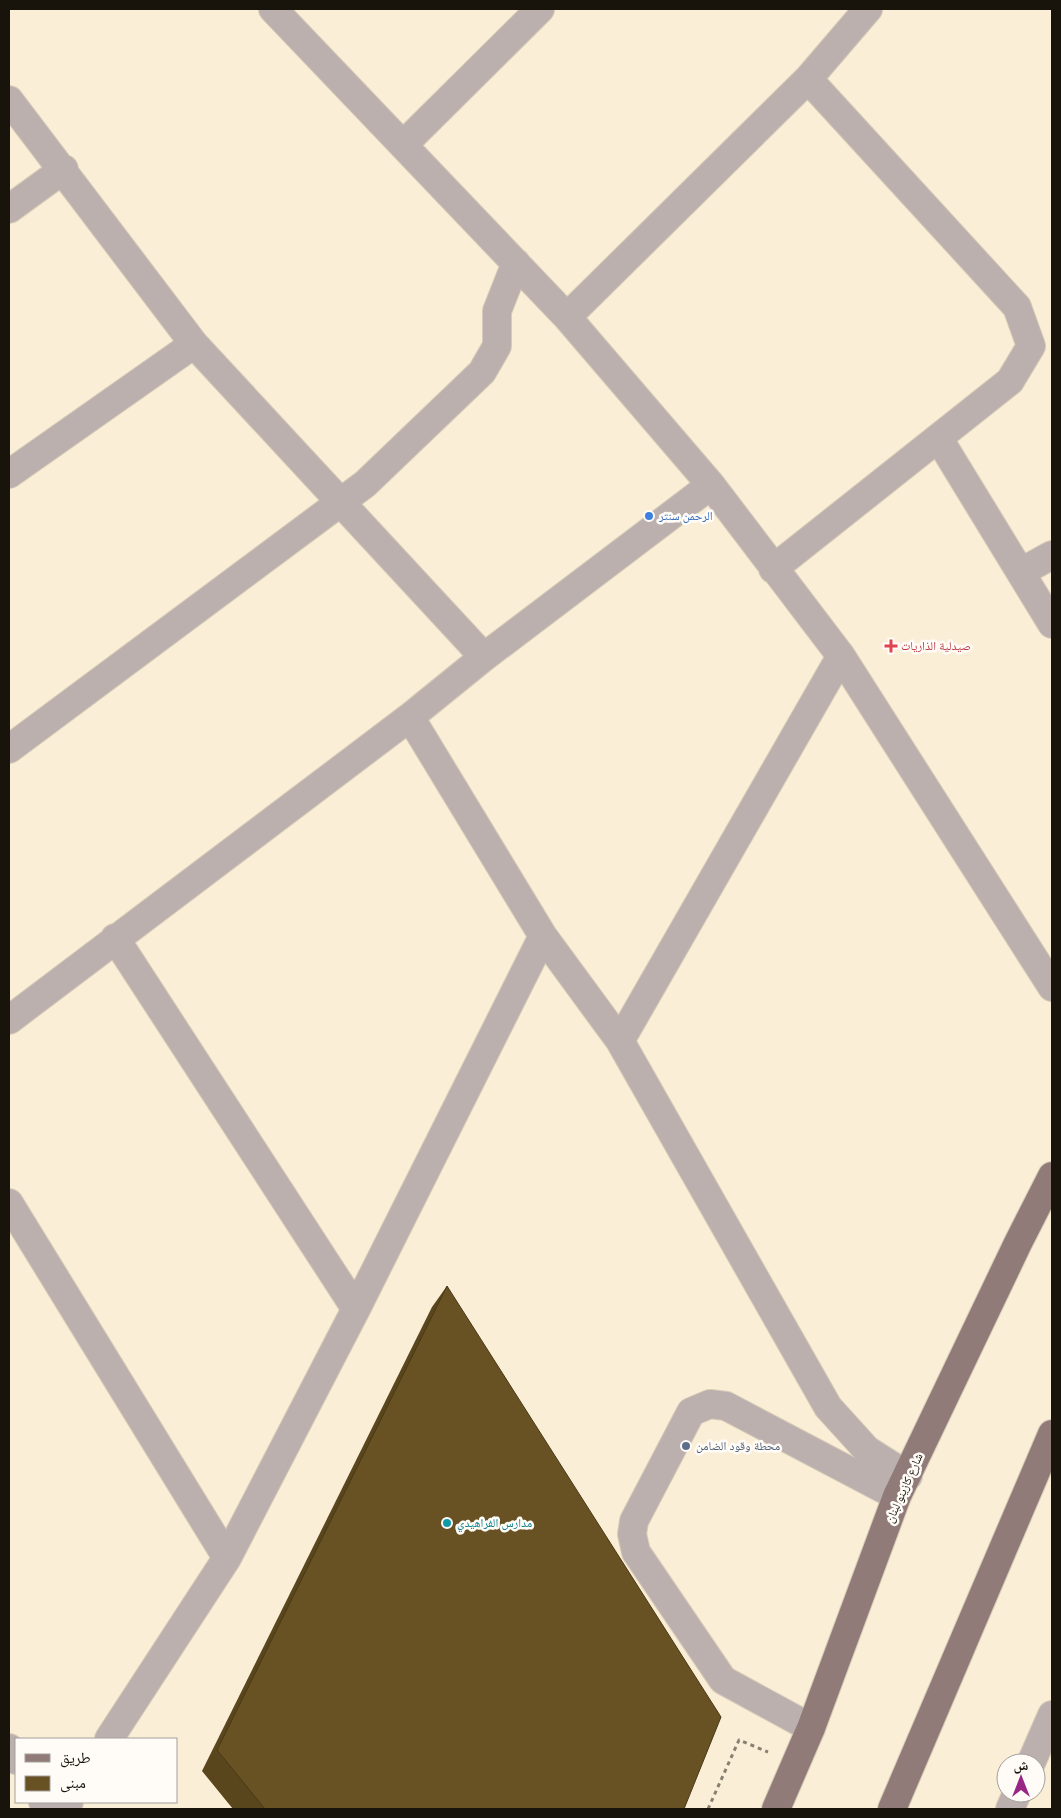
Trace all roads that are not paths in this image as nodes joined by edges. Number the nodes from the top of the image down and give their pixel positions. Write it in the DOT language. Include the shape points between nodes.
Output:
graph roads {
  1 [pos="273,9"];
  2 [pos="540,9"];
  3 [pos="868,9"];
  4 [pos="808,79"];
  5 [pos="9,100"];
  6 [pos="402,145"];
  7 [pos="64,169"];
  8 [pos="9,209"];
  9 [pos="516,264"];
  10 [pos="567,317"];
  11 [pos="194,344"];
  12 [pos="939,439"];
  13 [pos="9,474"];
  14 [pos="711,485"];
  15 [pos="339,502"];
  16 [pos="1052,555"];
  17 [pos="773,569"];
  18 [pos="1021,572"];
  19 [pos="1052,624"];
  20 [pos="841,656"];
  21 [pos="484,657"];
  22 [pos="410,717"];
  23 [pos="9,749"];
  24 [pos="543,936"];
  25 [pos="115,938"];
  26 [pos="1052,987"];
  27 [pos="9,1020"];
  28 [pos="620,1041"];
  29 [pos="1052,1176"];
  30 [pos="9,1203"];
  31 [pos="356,1309"];
  32 [pos="1052,1434"];
  33 [pos="903,1486"];
  34 [pos="227,1558"];
  35 [pos="1052,1715"];
  36 [pos="811,1728"];
  37 [pos="111,1738"];
  38 [pos="1035,1753"];
  39 [pos="776,1809"];
  40 [pos="892,1809"];
  1 -- 6 [label="street"];
  2 -- 6 [label="street"];
  3 -- 4 [label="street"];
  4 -- 10 [label="street"];
  4 -- 12 [label="street" via="1017,307 1031,346 1010,381"];
  5 -- 7 [label="street"];
  6 -- 9 [label="street"];
  7 -- 8 [label="street"];
  7 -- 11 [label="street"];
  9 -- 10 [label="street"];
  9 -- 15 [label="street" via="498,311 497,346 482,372 365,484"];
  10 -- 14 [label="street"];
  11 -- 13 [label="street"];
  11 -- 15 [label="street"];
  12 -- 17 [label="street"];
  12 -- 18 [label="street"];
  14 -- 17 [label="street"];
  14 -- 21 [label="street"];
  15 -- 21 [label="street"];
  15 -- 23 [label="street"];
  16 -- 18 [label="street"];
  17 -- 20 [label="street"];
  18 -- 19 [label="street"];
  20 -- 26 [label="street"];
  20 -- 28 [label="street"];
  21 -- 22 [label="street"];
  22 -- 24 [label="street"];
  22 -- 25 [label="street"];
  24 -- 28 [label="street"];
  24 -- 31 [label="street"];
  25 -- 27 [label="street"];
  25 -- 31 [label="street"];
  28 -- 33 [label="street" via="828,1407"];
  29 -- 33 [label="main road, شارع كازينو لبنان"];
  30 -- 34 [label="street"];
  31 -- 34 [label="street"];
  32 -- 40 [label="main road"];
  33 -- 36 [label="main road, شارع كازينو لبنان"];
  33 -- 36 [label="street" via="726,1406 710,1404 691,1412 634,1521 632,1534 636,1552 723,1680"];
  34 -- 37 [label="street"];
  35 -- 38 [label="street"];
  36 -- 39 [label="main road, شارع كازينو لبنان"];
}
